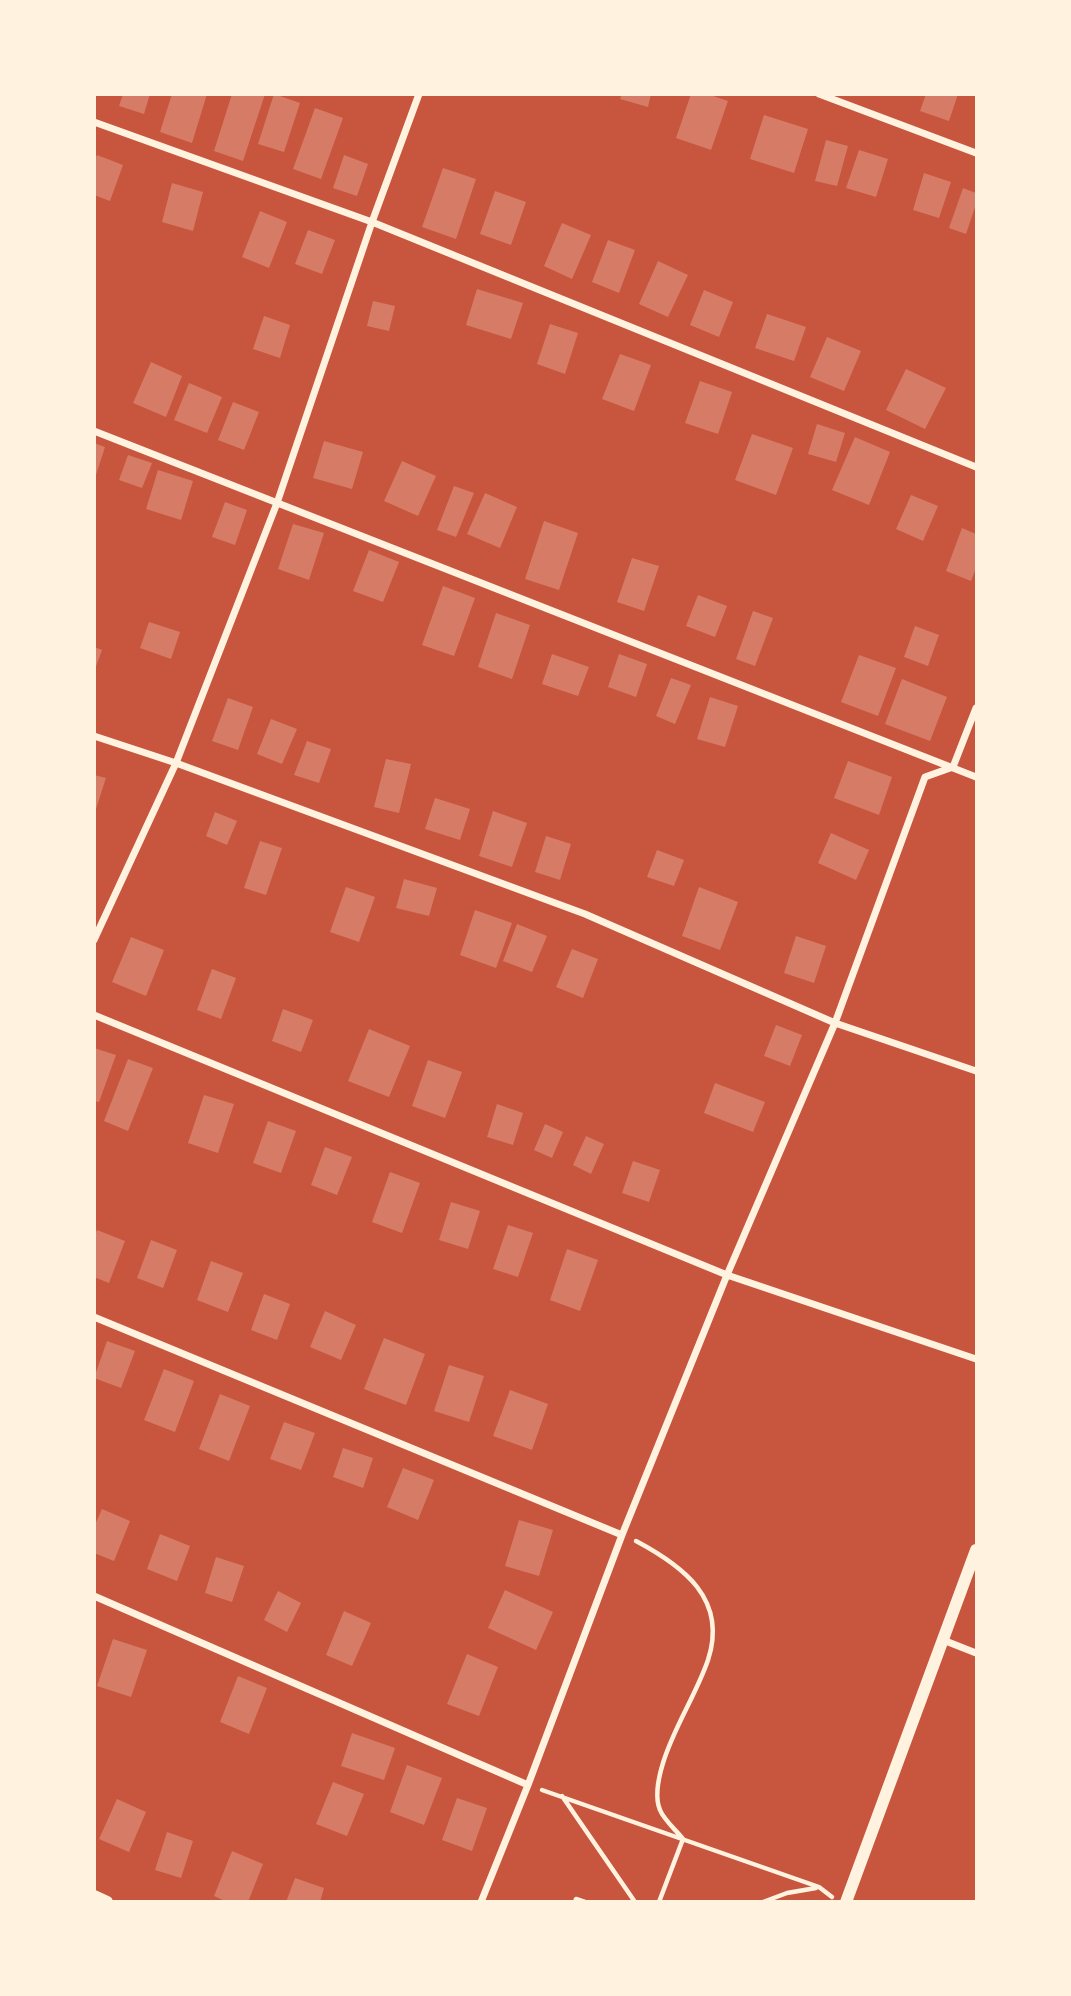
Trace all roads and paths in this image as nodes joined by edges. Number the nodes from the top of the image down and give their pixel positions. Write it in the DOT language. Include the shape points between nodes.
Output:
graph roads {
  1 [pos="419,94"];
  2 [pos="820,94"];
  3 [pos="94,122"];
  4 [pos="976,153"];
  5 [pos="372,222"];
  6 [pos="94,431"];
  7 [pos="976,467"];
  8 [pos="277,503"];
  9 [pos="976,708"];
  10 [pos="94,736"];
  11 [pos="176,763"];
  12 [pos="953,767"];
  13 [pos="976,777"];
  14 [pos="94,940"];
  15 [pos="94,1015"];
  16 [pos="835,1023"];
  17 [pos="976,1071"];
  18 [pos="727,1275"];
  19 [pos="94,1317"];
  20 [pos="976,1359"];
  21 [pos="622,1535"];
  22 [pos="976,1550"];
  23 [pos="94,1596"];
  24 [pos="943,1640"];
  25 [pos="976,1653"];
  26 [pos="528,1785"];
  27 [pos="562,1796"];
  28 [pos="683,1839"];
  29 [pos="819,1887"];
  30 [pos="94,1896"];
  31 [pos="107,1902"];
  32 [pos="481,1902"];
  33 [pos="575,1902"];
  34 [pos="585,1902"];
  35 [pos="635,1902"];
  36 [pos="659,1902"];
  37 [pos="763,1902"];
  38 [pos="839,1902"];
  39 [pos="846,1902"];
  1 -- 5 [label="street"];
  2 -- 4 [label="street"];
  3 -- 5 [label="street"];
  5 -- 7 [label="street"];
  5 -- 8 [label="street"];
  6 -- 8 [label="street"];
  8 -- 11 [label="street"];
  8 -- 12 [label="street"];
  9 -- 12 [label="street"];
  10 -- 11 [label="street"];
  11 -- 14 [label="street"];
  11 -- 16 [label="street" via="585,914"];
  12 -- 13 [label="street"];
  12 -- 16 [label="street" via="925,776"];
  15 -- 18 [label="street"];
  16 -- 17 [label="street"];
  16 -- 18 [label="street"];
  18 -- 20 [label="street"];
  18 -- 21 [label="street"];
  19 -- 21 [label="street"];
  21 -- 26 [label="street"];
  21 -- 28 [label="path" via="679,1566 698,1586 713,1633 708,1659 670,1740 658,1779 660,1810"];
  22 -- 24 [label="street"];
  23 -- 26 [label="street"];
  24 -- 25 [label="street"];
  24 -- 39 [label="street"];
  26 -- 27 [label="path"];
  26 -- 32 [label="street"];
  27 -- 28 [label="path"];
  27 -- 35 [label="path"];
  28 -- 29 [label="path"];
  28 -- 36 [label="path"];
  29 -- 37 [label="path"];
  29 -- 38 [label="path"];
  30 -- 31 [label="street"];
  33 -- 34 [label="path"];
}
